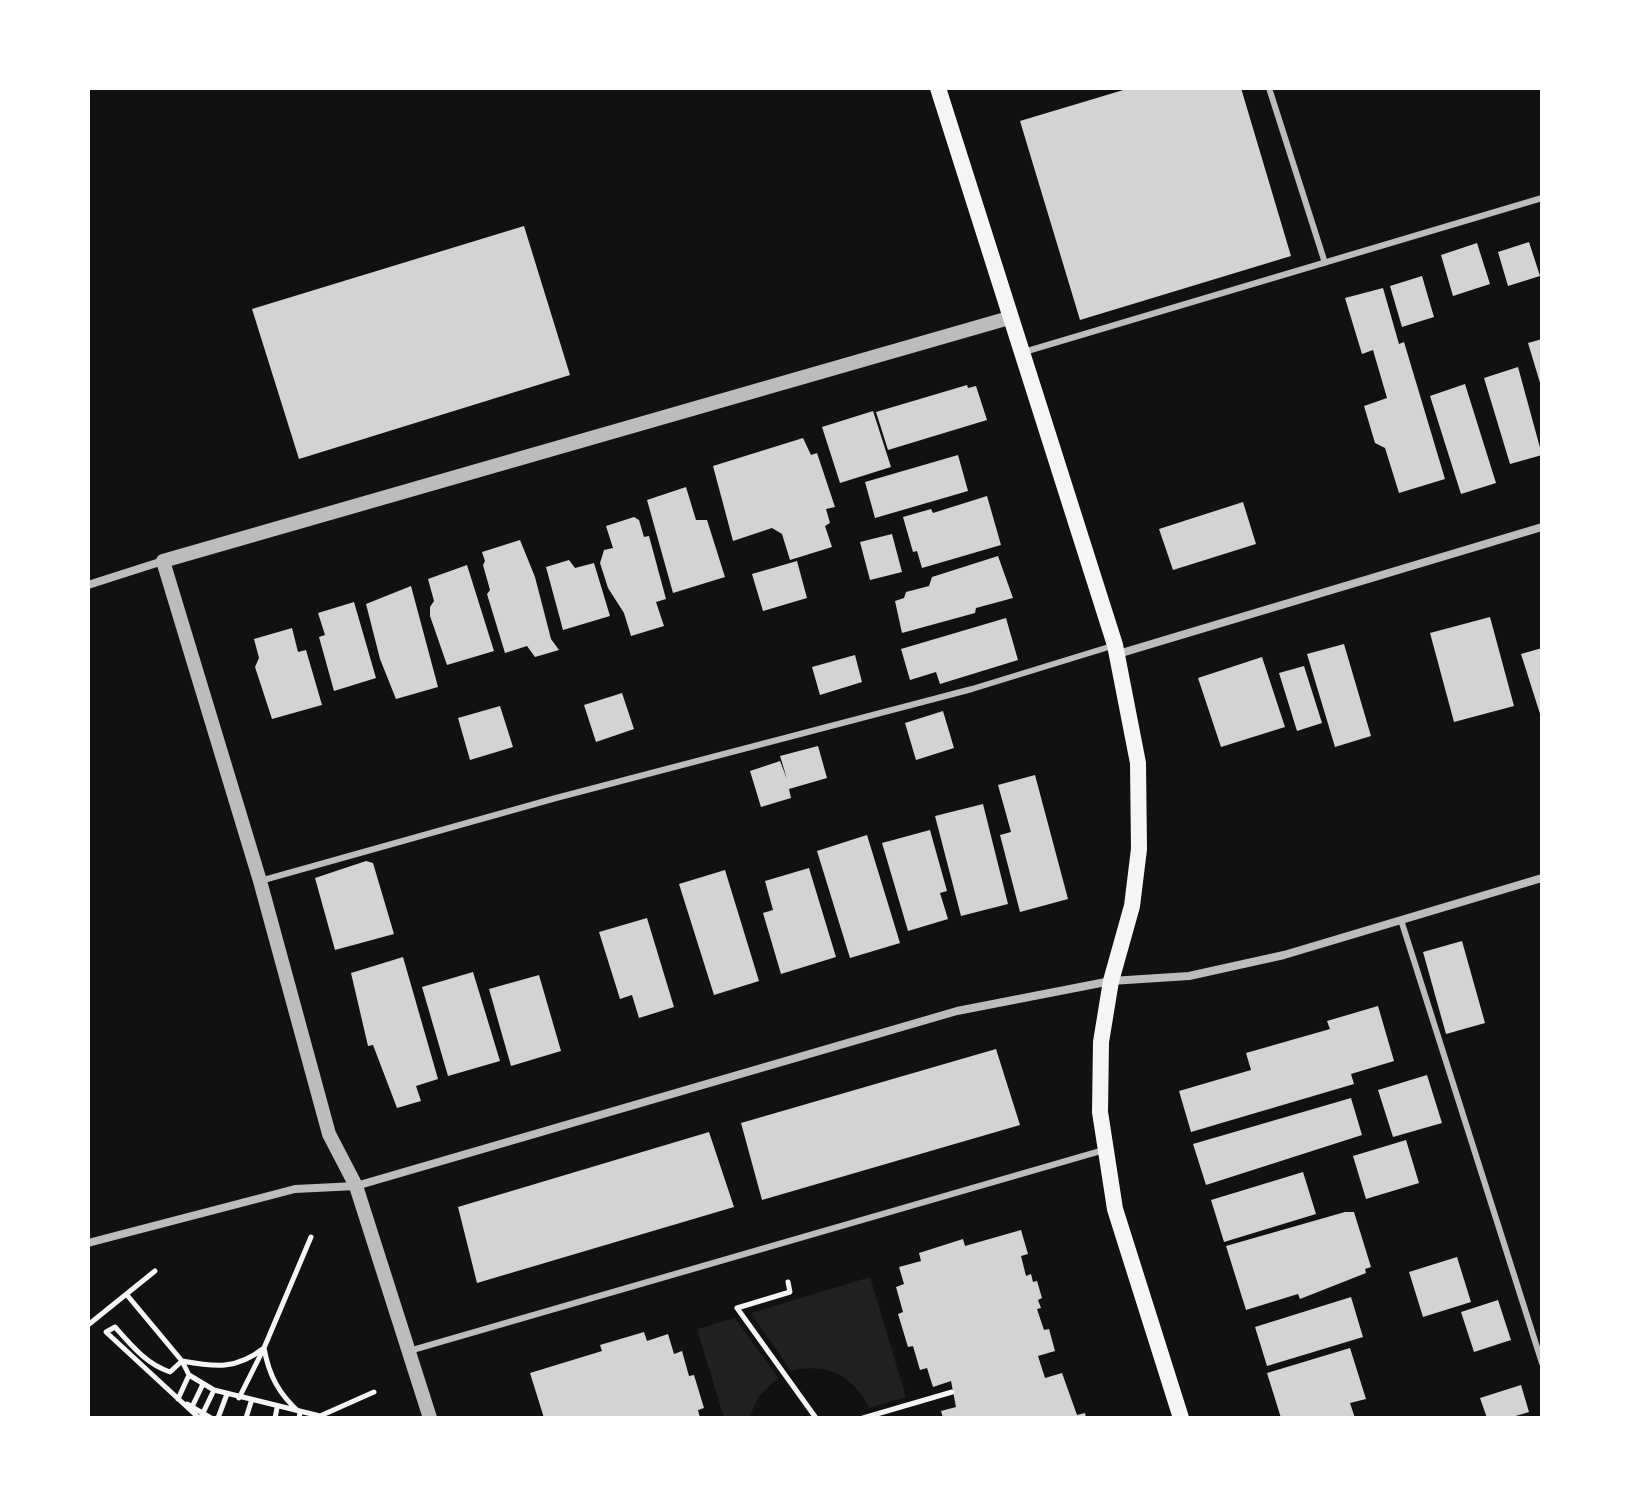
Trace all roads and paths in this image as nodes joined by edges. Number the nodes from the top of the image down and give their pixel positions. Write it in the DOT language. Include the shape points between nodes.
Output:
graph roads {
  1 [pos="938,88"];
  2 [pos="1269,88"];
  3 [pos="1542,198"];
  4 [pos="1325,263"];
  5 [pos="1009,318"];
  6 [pos="1021,353"];
  7 [pos="1542,527"];
  8 [pos="163,561"];
  9 [pos="88,585"];
  10 [pos="1116,650"];
  11 [pos="1542,878"];
  12 [pos="260,881"];
  13 [pos="1401,920"];
  14 [pos="1111,981"];
  15 [pos="1104,1150"];
  16 [pos="356,1186"];
  17 [pos="311,1237"];
  18 [pos="88,1243"];
  19 [pos="155,1271"];
  20 [pos="788,1282"];
  21 [pos="127,1295"];
  22 [pos="88,1325"];
  23 [pos="264,1348"];
  24 [pos="409,1351"];
  25 [pos="182,1361"];
  26 [pos="1542,1363"];
  27 [pos="189,1375"];
  28 [pos="203,1384"];
  29 [pos="214,1390"];
  30 [pos="374,1392"];
  31 [pos="952,1392"];
  32 [pos="227,1394"];
  33 [pos="177,1398"];
  34 [pos="239,1398"];
  35 [pos="251,1402"];
  36 [pos="192,1407"];
  37 [pos="277,1408"];
  38 [pos="299,1415"];
  39 [pos="201,1417"];
  40 [pos="320,1417"];
  41 [pos="211,1418"];
  42 [pos="218,1418"];
  43 [pos="246,1418"];
  44 [pos="275,1418"];
  45 [pos="430,1418"];
  46 [pos="816,1418"];
  47 [pos="863,1418"];
  48 [pos="1181,1418"];
  1 -- 5 [label="main road"];
  2 -- 4 [label="lane"];
  3 -- 4 [label="lane"];
  4 -- 6 [label="lane"];
  5 -- 6 [label="main road"];
  5 -- 8 [label="street"];
  6 -- 10 [label="main road"];
  7 -- 10 [label="street"];
  8 -- 9 [label="street"];
  8 -- 12 [label="street"];
  10 -- 12 [label="lane"];
  10 -- 14 [label="main road" via="1138,763 1139,849 1132,906"];
  11 -- 13 [label="street"];
  12 -- 16 [label="street" via="329,1134"];
  13 -- 14 [label="street" via="1189,976"];
  13 -- 26 [label="lane"];
  14 -- 15 [label="main road" via="1099,1068"];
  14 -- 16 [label="street" via="957,1011"];
  15 -- 24 [label="lane"];
  15 -- 48 [label="main road" via="1115,1209"];
  16 -- 18 [label="street" via="295,1189"];
  16 -- 24 [label="street"];
  17 -- 23 [label="path"];
  19 -- 21 [label="path"];
  20 -- 46 [label="path" via="790,1292 737,1308"];
  21 -- 22 [label="path"];
  21 -- 25 [label="path"];
  23 -- 25 [label="path" via="235,1365 207,1367"];
  23 -- 34 [label="path"];
  23 -- 38 [label="path" via="275,1384"];
  24 -- 45 [label="street"];
  25 -- 27 [label="path"];
  25 -- 33 [label="path" via="170,1372 157,1367 115,1327 106,1332"];
  27 -- 28 [label="path"];
  27 -- 33 [label="path"];
  28 -- 29 [label="path"];
  28 -- 36 [label="path"];
  29 -- 32 [label="path"];
  29 -- 39 [label="path"];
  30 -- 40 [label="path"];
  31 -- 47 [label="path"];
  32 -- 34 [label="path"];
  32 -- 42 [label="path"];
  33 -- 36 [label="path"];
  33 -- 39 [label="path"];
  34 -- 35 [label="path"];
  35 -- 37 [label="path"];
  35 -- 43 [label="path"];
  36 -- 39 [label="path"];
  37 -- 38 [label="path"];
  37 -- 44 [label="path"];
  38 -- 40 [label="path"];
  39 -- 41 [label="path"];
}
